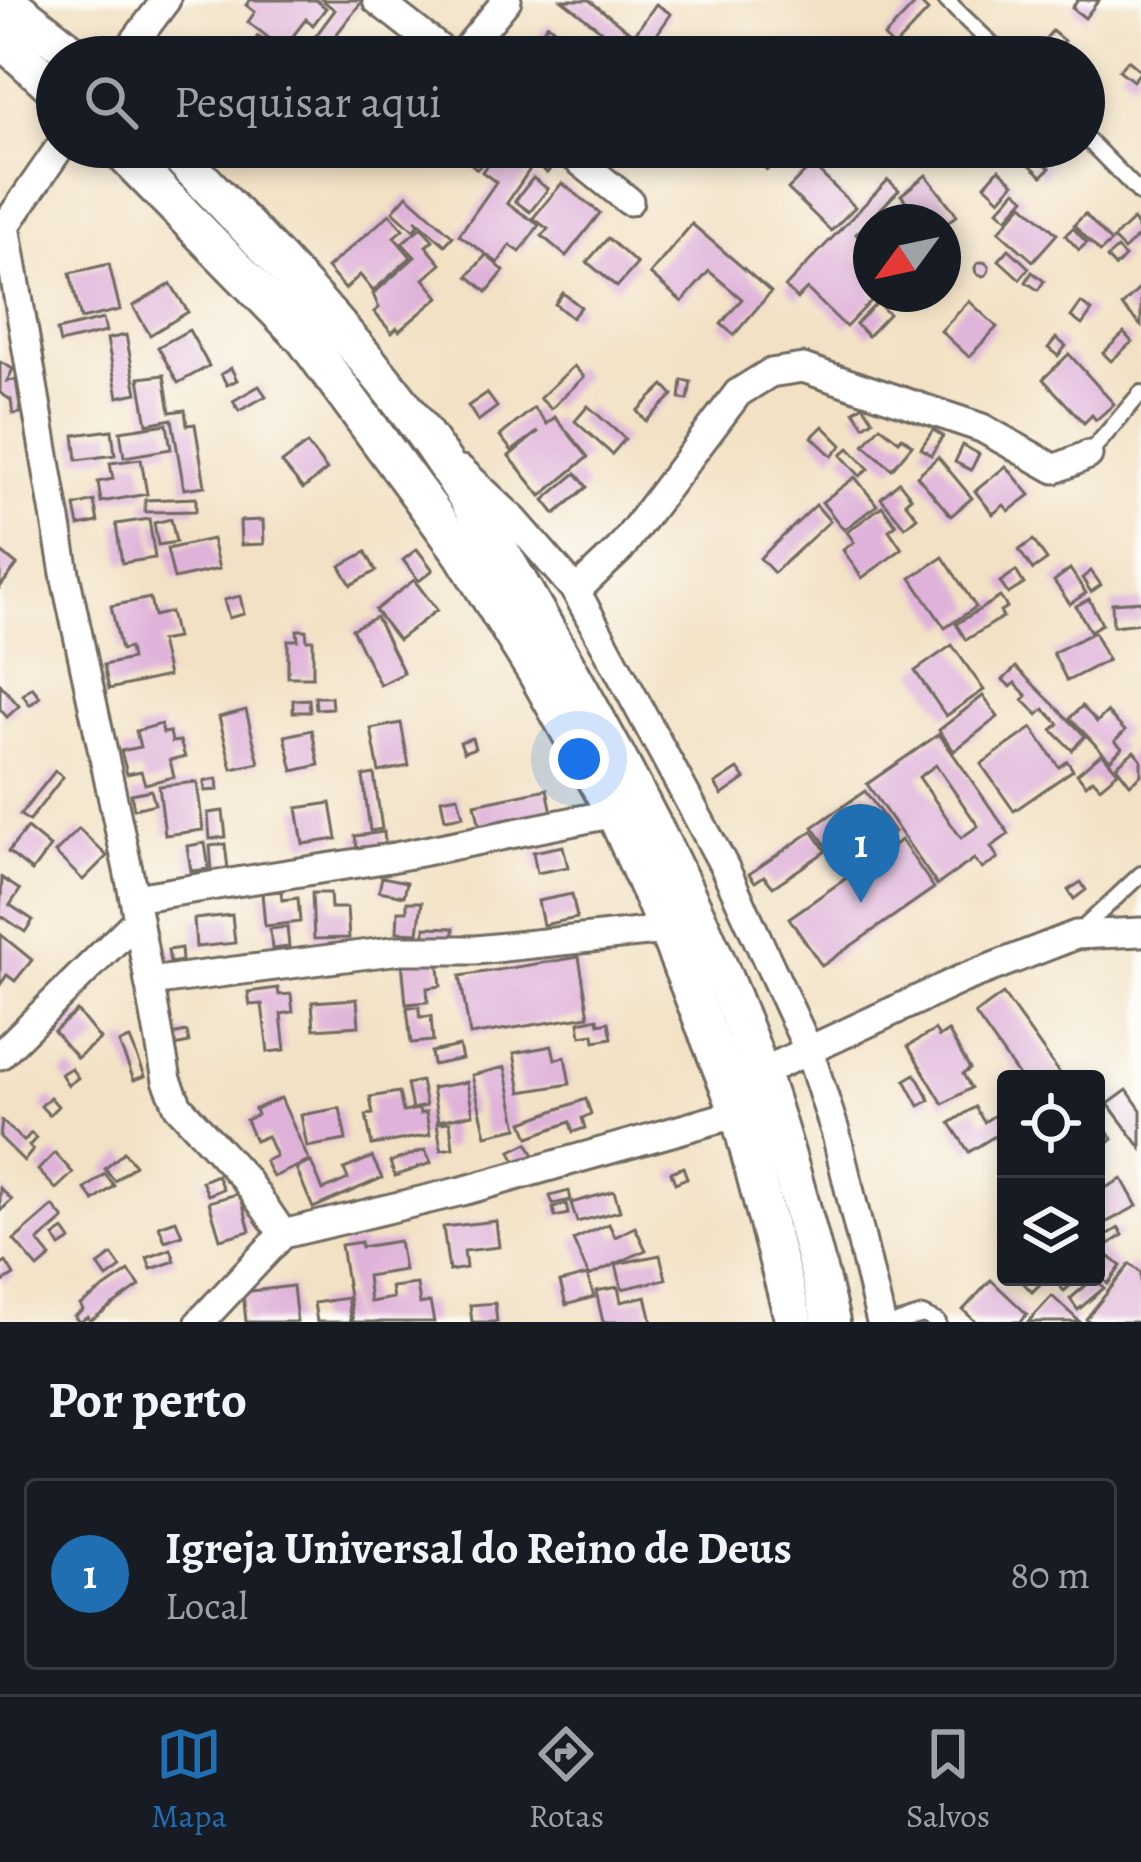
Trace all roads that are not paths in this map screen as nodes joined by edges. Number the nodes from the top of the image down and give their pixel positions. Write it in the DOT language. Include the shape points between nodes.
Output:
graph roads {
  1 [pos="5,0"];
  2 [pos="166,0"];
  3 [pos="377,0"];
  4 [pos="507,0"];
  5 [pos="946,0"];
  6 [pos="51,36"];
  7 [pos="139,36"];
  8 [pos="423,36"];
  9 [pos="477,36"];
  10 [pos="983,36"];
  11 [pos="0,38"];
  12 [pos="36,71"];
  13 [pos="1105,157"];
  14 [pos="46,168"];
  15 [pos="138,168"];
  16 [pos="190,168"];
  17 [pos="588,168"];
  18 [pos="1141,194"];
  19 [pos="629,201"];
  20 [pos="3,230"];
  21 [pos="1141,393"];
  22 [pos="427,438"];
  23 [pos="1088,455"];
  24 [pos="576,591"];
  25 [pos="615,813"];
  26 [pos="1141,874"];
  27 [pos="136,908"];
  28 [pos="667,930"];
  29 [pos="1141,932"];
  30 [pos="1076,935"];
  31 [pos="149,982"];
  32 [pos="809,1051"];
  33 [pos="0,1055"];
  34 [pos="760,1073"];
  35 [pos="739,1113"];
  36 [pos="284,1234"];
  37 [pos="200,1322"];
  38 [pos="794,1322"];
  39 [pos="831,1322"];
  40 [pos="881,1322"];
  41 [pos="899,1322"];
  42 [pos="938,1322"];
  1 -- 6 [label="main road"];
  2 -- 7 [label="street"];
  3 -- 8 [label="street"];
  4 -- 9 [label="street"];
  5 -- 10 [label="lane"];
  11 -- 12 [label="main road"];
  13 -- 18 [label="lane"];
  14 -- 20 [label="street"];
  15 -- 25 [label="main road" via="304,338 390,452 462,554"];
  16 -- 22 [label="main road"];
  17 -- 19 [label="street"];
  20 -- 27 [label="street"];
  21 -- 23 [label="lane"];
  22 -- 24 [label="street"];
  22 -- 34 [label="main road" via="647,810"];
  23 -- 24 [label="street" via="1055,469 982,428 802,368 770,373 739,393 620,550"];
  24 -- 32 [label="street" via="724,866"];
  25 -- 27 [label="street"];
  25 -- 28 [label="main road"];
  26 -- 30 [label="lane"];
  27 -- 31 [label="street"];
  27 -- 33 [label="street"];
  28 -- 31 [label="street" via="400,950"];
  28 -- 35 [label="main road"];
  29 -- 30 [label="street"];
  30 -- 32 [label="street"];
  31 -- 36 [label="street" via="178,1106"];
  32 -- 34 [label="street"];
  32 -- 40 [label="street"];
  34 -- 39 [label="main road"];
  35 -- 36 [label="street"];
  35 -- 38 [label="main road"];
  36 -- 37 [label="street"];
  41 -- 42 [label="lane" via="923,1315"];
}
